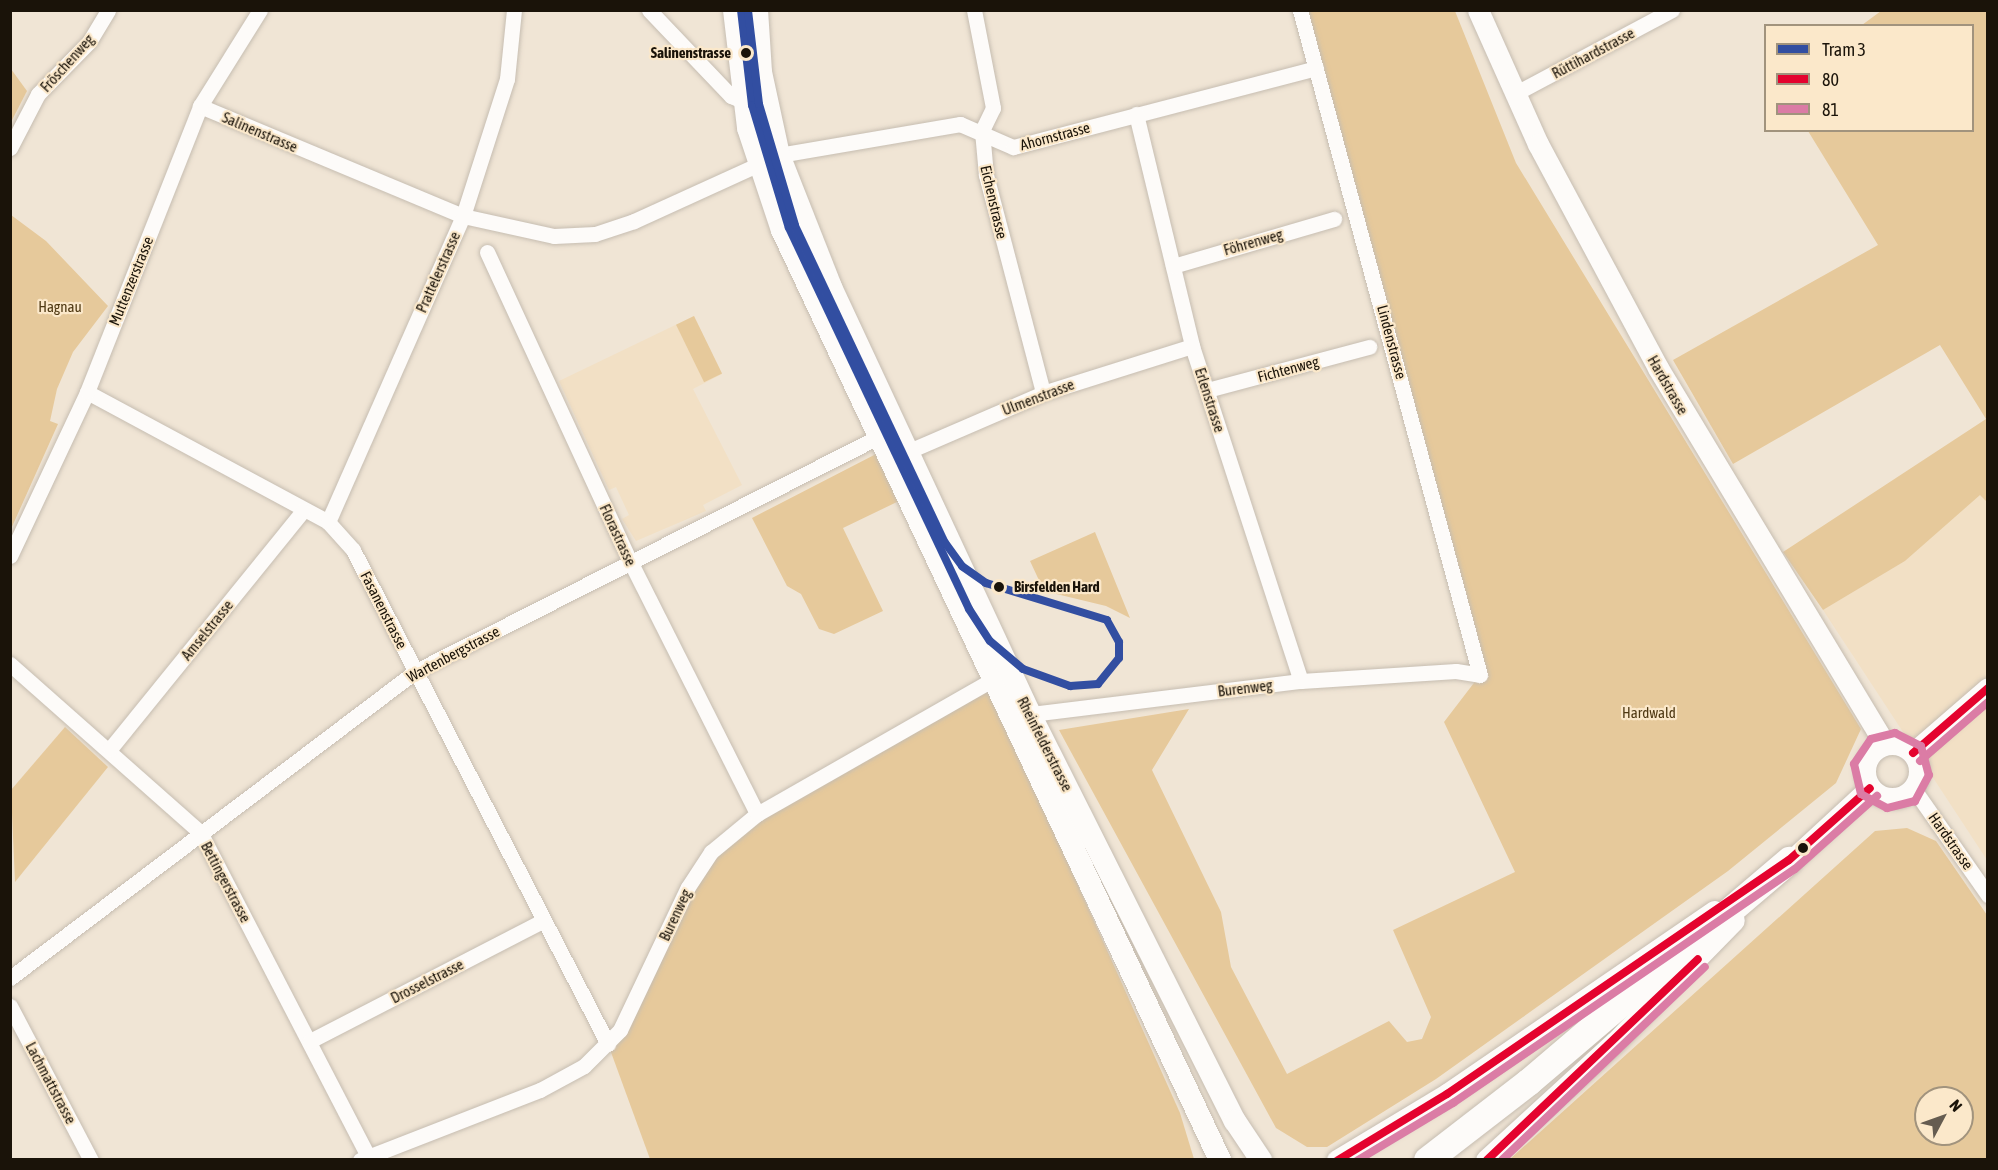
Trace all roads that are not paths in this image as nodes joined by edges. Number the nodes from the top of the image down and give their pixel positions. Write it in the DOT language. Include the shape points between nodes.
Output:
graph roads {
  1 [pos="108,10"];
  2 [pos="260,10"];
  3 [pos="514,10"];
  4 [pos="649,10"];
  5 [pos="734,10"];
  6 [pos="757,10"];
  7 [pos="974,10"];
  8 [pos="1300,10"];
  9 [pos="1478,10"];
  10 [pos="1672,10"];
  11 [pos="1316,68"];
  12 [pos="1514,94"];
  13 [pos="766,101"];
  14 [pos="743,104"];
  15 [pos="200,106"];
  16 [pos="1136,114"];
  17 [pos="982,131"];
  18 [pos="10,148"];
  19 [pos="768,158"];
  20 [pos="463,216"];
  21 [pos="1334,219"];
  22 [pos="487,252"];
  23 [pos="1173,266"];
  24 [pos="1192,346"];
  25 [pos="1369,347"];
  26 [pos="1207,390"];
  27 [pos="87,392"];
  28 [pos="1043,393"];
  29 [pos="878,437"];
  30 [pos="898,456"];
  31 [pos="303,511"];
  32 [pos="328,522"];
  33 [pos="10,556"];
  34 [pos="631,563"];
  35 [pos="10,664"];
  36 [pos="416,671"];
  37 [pos="1001,675"];
  38 [pos="1480,675"];
  39 [pos="1301,681"];
  40 [pos="1988,688"];
  41 [pos="1020,716"];
  42 [pos="1885,744"];
  43 [pos="110,749"];
  44 [pos="1913,753"];
  45 [pos="1870,788"];
  46 [pos="1913,788"];
  47 [pos="757,814"];
  48 [pos="200,832"];
  49 [pos="1789,861"];
  50 [pos="1988,895"];
  51 [pos="544,921"];
  52 [pos="10,978"];
  53 [pos="10,1006"];
  54 [pos="310,1041"];
  55 [pos="608,1044"];
  56 [pos="364,1158"];
  57 [pos="91,1160"];
  58 [pos="1220,1160"];
  59 [pos="1261,1160"];
  60 [pos="1337,1160"];
  61 [pos="1427,1160"];
  62 [pos="1486,1160"];
  1 -- 18 [label="street, Fröschenweg" via="89,42 38,94"];
  2 -- 15 [label="street, Muttenzerstrasse"];
  3 -- 20 [label="street, Prattelerstrasse" via="507,79"];
  4 -- 14 [label="street"];
  5 -- 14 [label="main road, Rheinfelderstrasse"];
  6 -- 13 [label="main road, Rheinfelderstrasse"];
  7 -- 17 [label="street, Eichenstrasse" via="993,108"];
  8 -- 11 [label="street, Lindenstrasse"];
  9 -- 12 [label="street, Hardstrasse"];
  10 -- 12 [label="street, Rüttihardstrasse"];
  11 -- 16 [label="street, Ahornstrasse"];
  11 -- 38 [label="street, Lindenstrasse"];
  12 -- 42 [label="street, Hardstrasse" via="1658,368"];
  13 -- 14 [label="street"];
  13 -- 19 [label="main road, Rheinfelderstrasse"];
  14 -- 19 [label="main road, Rheinfelderstrasse"];
  15 -- 20 [label="street, Salinenstrasse"];
  15 -- 27 [label="street, Muttenzerstrasse"];
  16 -- 17 [label="street, Ahornstrasse" via="1013,147"];
  16 -- 23 [label="street, Erlenstrasse"];
  17 -- 19 [label="street, Ahornstrasse" via="960,124"];
  17 -- 28 [label="street, Eichenstrasse" via="986,175"];
  19 -- 20 [label="street, Salinenstrasse" via="634,222 595,234 514,231"];
  19 -- 29 [label="main road, Rheinfelderstrasse" via="782,230"];
  19 -- 30 [label="main road, Rheinfelderstrasse" via="802,222"];
  20 -- 32 [label="street, Prattelerstrasse"];
  21 -- 23 [label="street, Föhrenweg"];
  22 -- 34 [label="street, Florastrasse"];
  23 -- 24 [label="street, Erlenstrasse"];
  24 -- 26 [label="street, Erlenstrasse"];
  24 -- 28 [label="street, Ulmenstrasse"];
  25 -- 26 [label="street, Fichtenweg"];
  26 -- 39 [label="street, Erlenstrasse"];
  27 -- 31 [label="street, Fasanenstrasse"];
  27 -- 33 [label="street, Muttenzerstrasse"];
  28 -- 30 [label="street, Ulmenstrasse"];
  29 -- 30 [label="main road, Rheinfelderstrasse"];
  29 -- 34 [label="street, Wartenbergstrasse"];
  30 -- 37 [label="main road, Rheinfelderstrasse"];
  31 -- 32 [label="street, Fasanenstrasse"];
  31 -- 43 [label="street, Amselstrasse"];
  32 -- 36 [label="street, Fasanenstrasse" via="353,550"];
  34 -- 36 [label="street, Wartenbergstrasse"];
  34 -- 47 [label="street, Florastrasse"];
  35 -- 43 [label="street, Bettingerstrasse"];
  36 -- 48 [label="street, Wartenbergstrasse"];
  36 -- 51 [label="street, Fasanenstrasse"];
  37 -- 41 [label="main road, Rheinfelderstrasse"];
  37 -- 47 [label="street, Burenweg"];
  38 -- 39 [label="street, Burenweg" via="1456,671"];
  39 -- 41 [label="street, Burenweg"];
  40 -- 44 [label="street"];
  41 -- 58 [label="main road, Rheinfelderstrasse"];
  41 -- 59 [label="main road, Rheinfelderstrasse" via="1235,1122"];
  42 -- 44 [label="street"];
  42 -- 45 [label="street" via="1867,758 1864,774"];
  43 -- 48 [label="street, Bettingerstrasse"];
  44 -- 46 [label="street" via="1919,774"];
  45 -- 46 [label="street" via="1896,798"];
  45 -- 49 [label="street"];
  46 -- 50 [label="street, Hardstrasse"];
  47 -- 55 [label="street, Burenweg" via="711,852 688,887 629,1014"];
  48 -- 52 [label="street, Wartenbergstrasse"];
  48 -- 54 [label="street, Bettingerstrasse"];
  49 -- 60 [label="street" via="1447,1094"];
  49 -- 61 [label="highway" via="1537,1075"];
  49 -- 62 [label="street" via="1673,986"];
  51 -- 54 [label="street, Drosselstrasse"];
  51 -- 55 [label="street, Fasanenstrasse"];
  53 -- 57 [label="street, Lachmattstrasse"];
  54 -- 56 [label="street, Bettingerstrasse"];
  55 -- 56 [label="street, Burenweg" via="584,1066 540,1090"];
}
